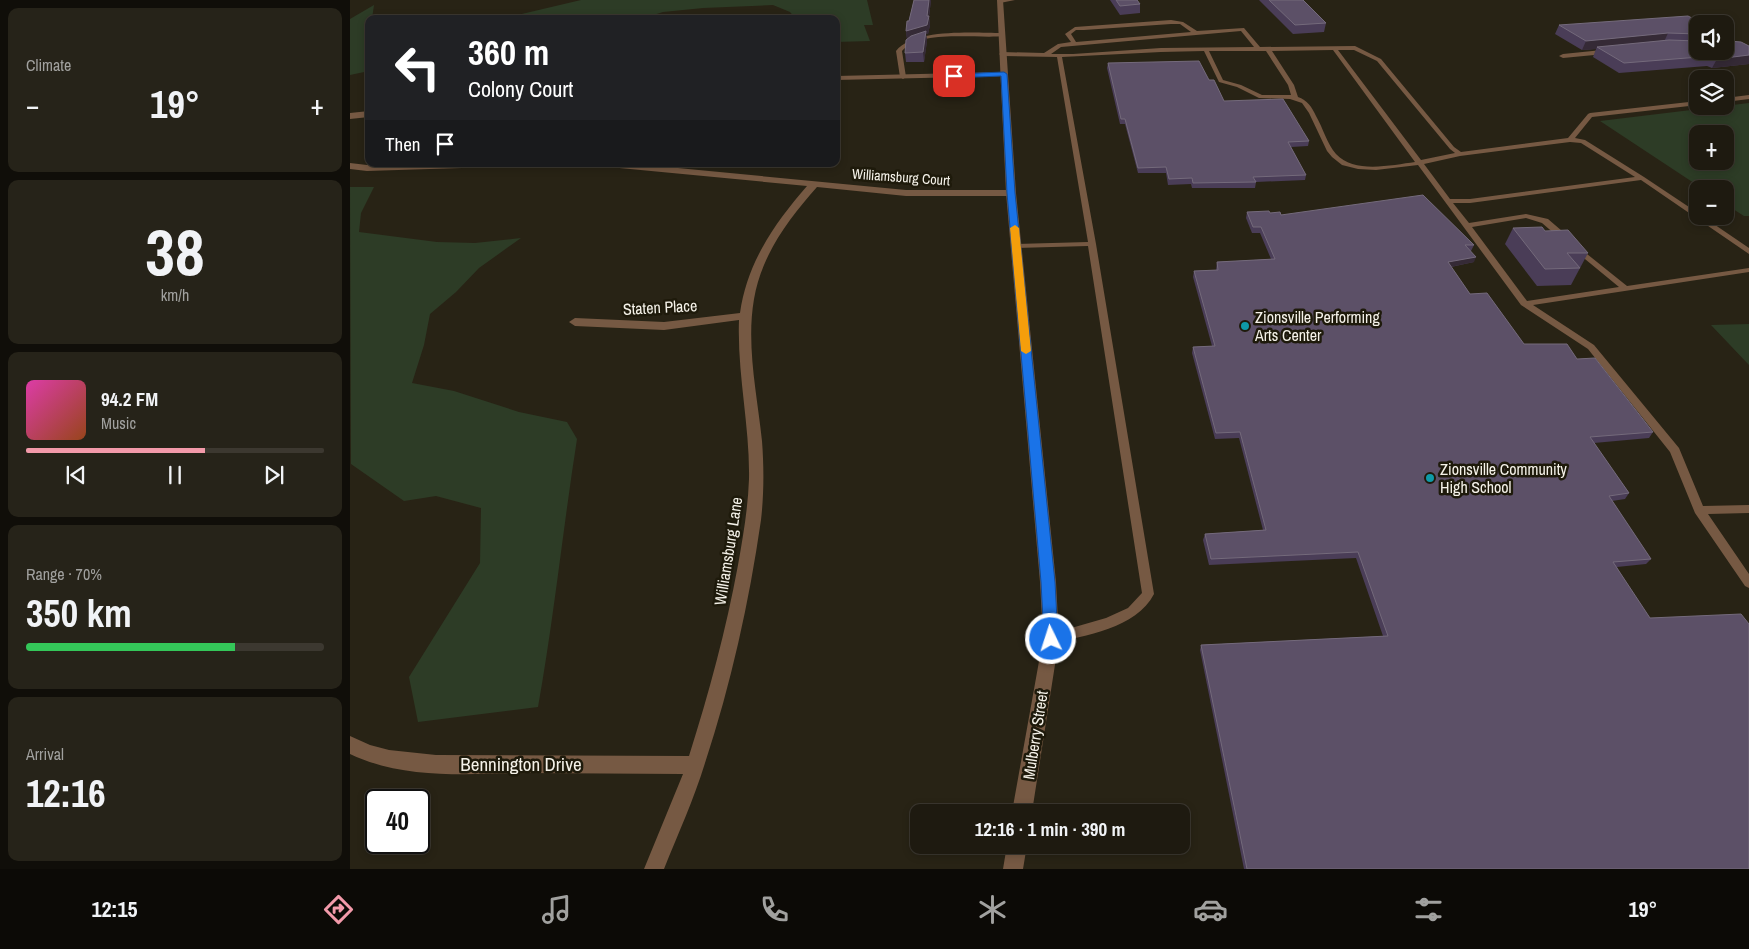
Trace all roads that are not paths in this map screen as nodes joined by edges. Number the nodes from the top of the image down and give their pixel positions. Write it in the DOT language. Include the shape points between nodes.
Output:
graph roads {
  1 [pos="905,0"];
  2 [pos="914,0"];
  3 [pos="1004,0"];
  4 [pos="1196,33"];
  5 [pos="1002,35"];
  6 [pos="1075,44"];
  7 [pos="1334,48"];
  8 [pos="1258,49"];
  9 [pos="1268,49"];
  10 [pos="1206,50"];
  11 [pos="1618,50"];
  12 [pos="1002,54"];
  13 [pos="1045,54"];
  14 [pos="1059,55"];
  15 [pos="1563,56"];
  16 [pos="1004,74"];
  17 [pos="840,78"];
  18 [pos="903,78"];
  19 [pos="1295,97"];
  20 [pos="1749,97"];
  21 [pos="1734,99"];
  22 [pos="1689,104"];
  23 [pos="365,114"];
  24 [pos="350,116"];
  25 [pos="1570,140"];
  26 [pos="1460,154"];
  27 [pos="1420,164"];
  28 [pos="350,166"];
  29 [pos="398,167"];
  30 [pos="640,167"];
  31 [pos="1642,178"];
  32 [pos="814,184"];
  33 [pos="1011,193"];
  34 [pos="1448,201"];
  35 [pos="1467,226"];
  36 [pos="1092,244"];
  37 [pos="1016,246"];
  38 [pos="1749,252"];
  39 [pos="1749,270"];
  40 [pos="1626,289"];
  41 [pos="1526,304"];
  42 [pos="746,316"];
  43 [pos="575,322"];
  44 [pos="1749,508"];
  45 [pos="1699,510"];
  46 [pos="1749,583"];
  47 [pos="1051,639"];
  48 [pos="350,745"];
  49 [pos="695,765"];
  50 [pos="1023,804"];
  51 [pos="1016,854"];
  52 [pos="654,869"];
  53 [pos="1013,869"];
  1 -- 2 [label="lane"];
  3 -- 5 [label="street, Mulberry Street"];
  4 -- 6 [label="lane"];
  4 -- 6 [label="lane" via="1181,23 1171,22 1084,28 1068,34"];
  4 -- 8 [label="lane" via="1242,29"];
  5 -- 12 [label="street, Mulberry Street"];
  5 -- 18 [label="lane" via="926,38 906,42 900,51"];
  6 -- 13 [label="lane" via="1060,45"];
  7 -- 9 [label="lane"];
  7 -- 26 [label="lane" via="1355,48 1380,60"];
  7 -- 27 [label="lane"];
  8 -- 9 [label="lane"];
  8 -- 10 [label="lane"];
  9 -- 19 [label="lane"];
  10 -- 14 [label="lane"];
  10 -- 19 [label="lane" via="1221,81 1261,97"];
  11 -- 15 [label="street"];
  12 -- 13 [label="lane"];
  12 -- 16 [label="street, Mulberry Street"];
  13 -- 14 [label="lane"];
  14 -- 36 [label="lane"];
  16 -- 18 [label="street"];
  16 -- 33 [label="street, Mulberry Street"];
  17 -- 18 [label="street"];
  19 -- 27 [label="lane" via="1305,103 1334,157 1343,163 1368,168"];
  20 -- 21 [label="lane"];
  22 -- 25 [label="lane" via="1590,115"];
  23 -- 24 [label="street"];
  25 -- 26 [label="lane"];
  25 -- 31 [label="lane" via="1583,141"];
  26 -- 27 [label="lane"];
  27 -- 34 [label="lane"];
  28 -- 29 [label="street"];
  30 -- 32 [label="street, Williamsburg Court"];
  31 -- 34 [label="lane" via="1470,201"];
  31 -- 38 [label="lane"];
  32 -- 33 [label="street, Williamsburg Court" via="906,193"];
  32 -- 42 [label="street, Williamsburg Lane" via="766,250 753,278"];
  33 -- 37 [label="street, Mulberry Street"];
  34 -- 35 [label="lane"];
  35 -- 40 [label="lane" via="1526,216 1545,221"];
  35 -- 41 [label="lane"];
  36 -- 37 [label="lane"];
  36 -- 47 [label="lane" via="1148,594 1132,612 1108,623"];
  37 -- 47 [label="street, Mulberry Street"];
  39 -- 40 [label="lane"];
  40 -- 41 [label="lane"];
  41 -- 45 [label="lane" via="1591,347 1675,451"];
  42 -- 43 [label="street, Staten Place" via="664,326"];
  42 -- 49 [label="street, Williamsburg Lane" via="744,336 755,443 754,519 719,688"];
  44 -- 45 [label="lane"];
  45 -- 46 [label="lane"];
  47 -- 50 [label="street, Mulberry Street"];
  48 -- 49 [label="street, Bennington Drive" via="392,760 437,763"];
  49 -- 52 [label="street, Williamsburg Lane"];
  51 -- 53 [label="street"];
}
